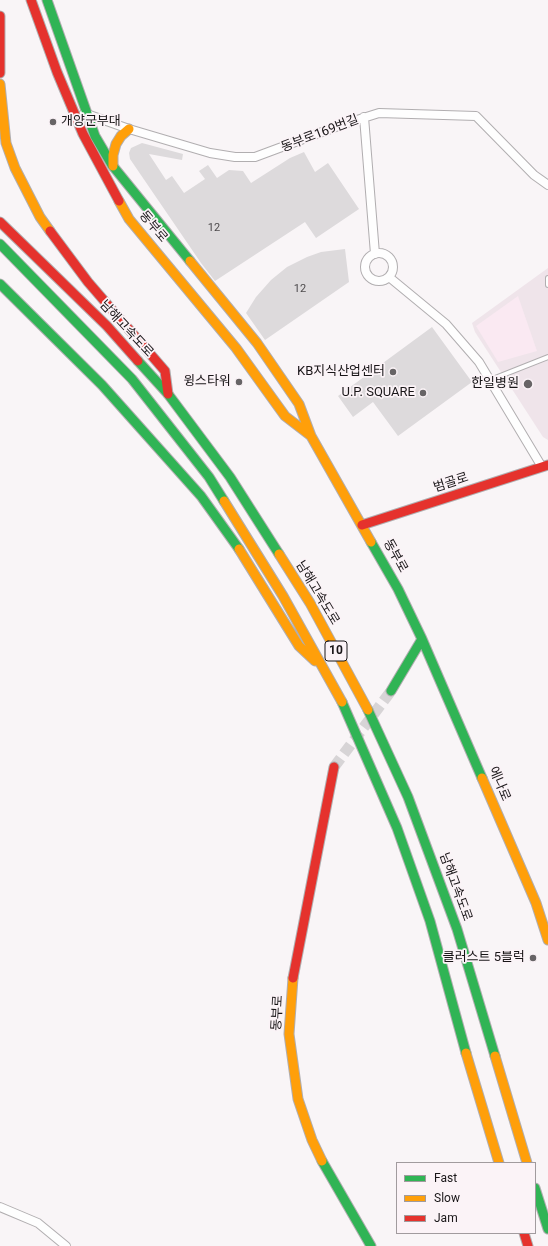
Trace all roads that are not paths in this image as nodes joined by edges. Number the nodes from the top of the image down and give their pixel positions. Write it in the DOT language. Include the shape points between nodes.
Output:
graph roads {
  1 [pos="31,0"];
  2 [pos="46,0"];
  3 [pos="0,16"];
  4 [pos="0,73"];
  5 [pos="0,84"];
  6 [pos="72,109"];
  7 [pos="87,114"];
  8 [pos="364,117"];
  9 [pos="129,129"];
  10 [pos="113,166"];
  11 [pos="548,185"];
  12 [pos="0,222"];
  13 [pos="0,244"];
  14 [pos="375,254"];
  15 [pos="389,277"];
  16 [pos="548,278"];
  17 [pos="0,284"];
  18 [pos="548,285"];
  19 [pos="548,357"];
  20 [pos="490,380"];
  21 [pos="168,394"];
  22 [pos="311,436"];
  23 [pos="545,466"];
  24 [pos="362,525"];
  25 [pos="422,639"];
  26 [pos="327,674"];
  27 [pos="391,691"];
  28 [pos="334,767"];
  29 [pos="548,940"];
  30 [pos="499,1162"];
  31 [pos="527,1162"];
  32 [pos="536,1191"];
  33 [pos="0,1207"];
  34 [pos="548,1229"];
  35 [pos="524,1234"];
  36 [pos="66,1246"];
  37 [pos="371,1246"];
  38 [pos="528,1246"];
  1 -- 6 [label="main road, 동부로"];
  2 -- 7 [label="main road, 동부로"];
  3 -- 4 [label="main road"];
  5 -- 21 [label="main road" via="6,143 14,168 40,217 88,282 165,371"];
  6 -- 7 [label="street, 동부로169번길"];
  6 -- 22 [label="main road, 동부로" via="102,172 129,219 236,348 285,416"];
  7 -- 9 [label="street, 동부로169번길"];
  7 -- 10 [label="main road, 동부로" via="95,136"];
  8 -- 9 [label="street, 동부로169번길" via="255,157 210,153"];
  8 -- 11 [label="street, 동부로169번길" via="379,113 476,116 534,175"];
  8 -- 14 [label="street"];
  9 -- 10 [label="main road" via="116,144"];
  10 -- 22 [label="main road, 동부로" via="257,343 299,404"];
  12 -- 21 [label="main road, 남해고속도로 / 10" via="107,326"];
  13 -- 26 [label="main road, 10" via="132,379 209,477 283,596"];
  14 -- 15 [label="street" via="384,254 391,260 393,268"];
  14 -- 15 [label="street" via="368,260 367,273 377,281"];
  15 -- 20 [label="street" via="446,324 479,362"];
  16 -- 18 [label="lane"];
  17 -- 26 [label="main road" via="102,385 201,496 239,549 299,646"];
  19 -- 20 [label="lane"];
  20 -- 23 [label="street"];
  21 -- 31 [label="main road, 남해고속도로 / 10" via="230,477 310,603 363,700 408,797 457,929"];
  22 -- 24 [label="main road, 동부로"];
  23 -- 24 [label="main road, 범골로"];
  24 -- 25 [label="main road, 동부로" via="398,589"];
  25 -- 27 [label="main road"];
  25 -- 29 [label="main road, 에나로" via="536,902"];
  26 -- 30 [label="main road, 10" via="353,725 397,828 430,921 454,1014"];
  28 -- 37 [label="main road, 동부로" via="294,967 289,1034 298,1098 310,1135"];
  32 -- 34 [label="main road"];
  33 -- 36 [label="street" via="38,1224"];
  35 -- 38 [label="main road"];
}
